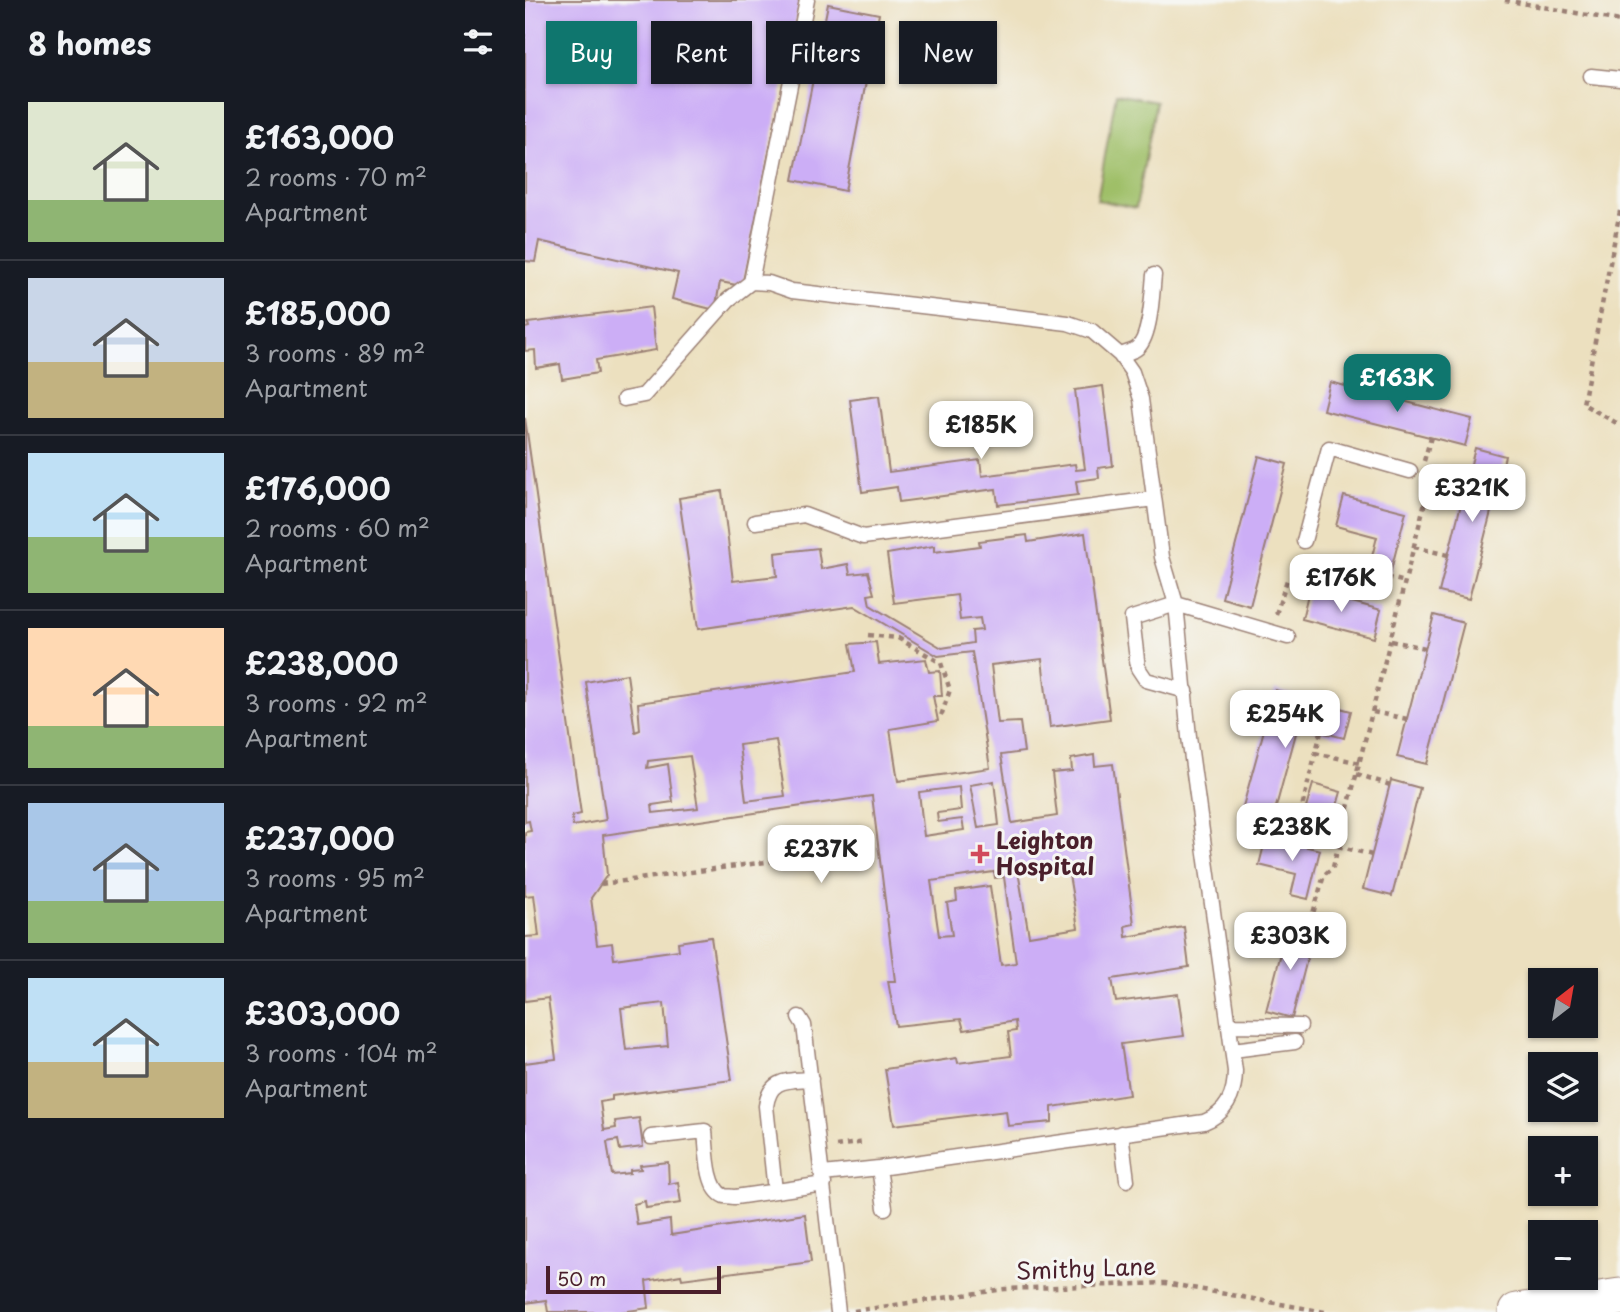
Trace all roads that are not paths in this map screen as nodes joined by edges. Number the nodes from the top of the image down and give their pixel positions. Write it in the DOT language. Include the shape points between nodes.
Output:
graph roads {
  1 [pos="807,0"];
  2 [pos="1591,76"];
  3 [pos="1620,79"];
  4 [pos="1154,275"];
  5 [pos="751,282"];
  6 [pos="1120,355"];
  7 [pos="624,399"];
  8 [pos="1417,472"];
  9 [pos="1154,499"];
  10 [pos="755,522"];
  11 [pos="1304,541"];
  12 [pos="1176,604"];
  13 [pos="1288,637"];
  14 [pos="1185,691"];
  15 [pos="803,1019"];
  16 [pos="1229,1025"];
  17 [pos="1300,1026"];
  18 [pos="1295,1042"];
  19 [pos="1233,1050"];
  20 [pos="811,1079"];
  21 [pos="1121,1133"];
  22 [pos="651,1137"];
  23 [pos="879,1168"];
  24 [pos="823,1179"];
  25 [pos="1127,1180"];
  26 [pos="775,1191"];
  27 [pos="885,1208"];
  28 [pos="1620,1297"];
  29 [pos="838,1312"];
  30 [pos="1517,1312"];
  1 -- 5 [label="lane"];
  2 -- 3 [label="lane"];
  4 -- 6 [label="lane" via="1142,342"];
  5 -- 6 [label="lane" via="792,291 1068,324 1092,331"];
  5 -- 7 [label="lane" via="727,300 643,395"];
  6 -- 9 [label="lane" via="1132,372 1141,399"];
  8 -- 11 [label="lane" via="1329,448"];
  9 -- 10 [label="lane" via="863,537 804,515"];
  9 -- 12 [label="lane" via="1162,557"];
  12 -- 13 [label="lane"];
  12 -- 14 [label="lane"];
  12 -- 14 [label="lane" via="1132,618 1138,668 1146,680"];
  14 -- 16 [label="lane"];
  15 -- 20 [label="lane"];
  16 -- 17 [label="lane"];
  16 -- 19 [label="lane"];
  18 -- 19 [label="lane"];
  19 -- 21 [label="lane" via="1233,1094 1214,1118"];
  20 -- 24 [label="lane"];
  20 -- 26 [label="lane" via="776,1085 768,1093"];
  21 -- 23 [label="lane"];
  21 -- 25 [label="lane"];
  22 -- 26 [label="lane" via="705,1131 715,1189 735,1197"];
  23 -- 24 [label="lane"];
  23 -- 27 [label="lane"];
  24 -- 26 [label="lane"];
  24 -- 29 [label="lane"];
  28 -- 30 [label="street"];
}
